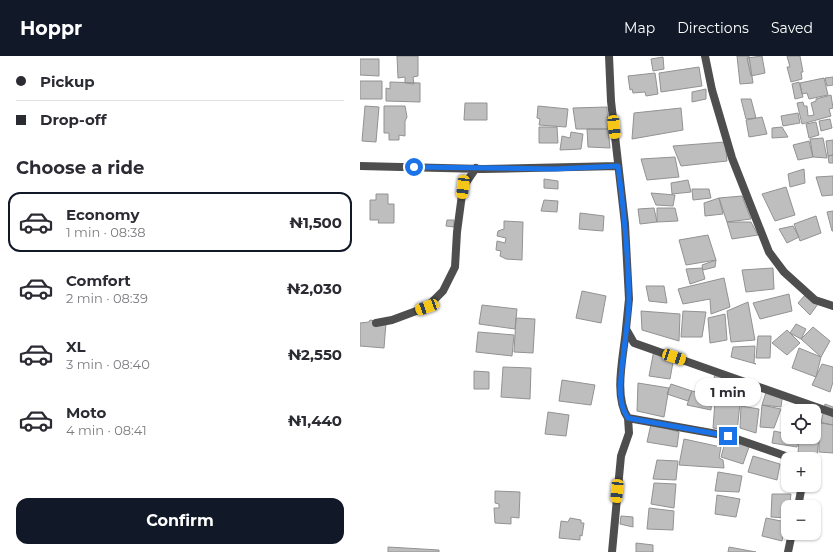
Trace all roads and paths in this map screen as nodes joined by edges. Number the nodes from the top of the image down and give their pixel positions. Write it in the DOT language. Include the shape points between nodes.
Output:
graph roads {
  1 [pos="609,56"];
  2 [pos="705,56"];
  3 [pos="360,166"];
  4 [pos="618,166"];
  5 [pos="476,168"];
  6 [pos="833,306"];
  7 [pos="376,323"];
  8 [pos="626,329"];
  9 [pos="833,413"];
  10 [pos="628,418"];
  11 [pos="781,454"];
  12 [pos="791,540"];
  13 [pos="612,552"];
  14 [pos="788,552"];
  1 -- 4 [label="street"];
  2 -- 6 [label="street" via="732,158 769,252 784,272 815,300"];
  3 -- 5 [label="street"];
  4 -- 5 [label="street" via="555,169"];
  4 -- 8 [label="street" via="625,224 629,299"];
  5 -- 7 [label="street" via="463,187 455,267 443,291 427,307"];
  8 -- 9 [label="street" via="634,343"];
  8 -- 10 [label="street" via="620,397"];
  10 -- 11 [label="street" via="728,436"];
  10 -- 13 [label="street" via="629,433 621,456"];
  12 -- 14 [label="street"];
}
